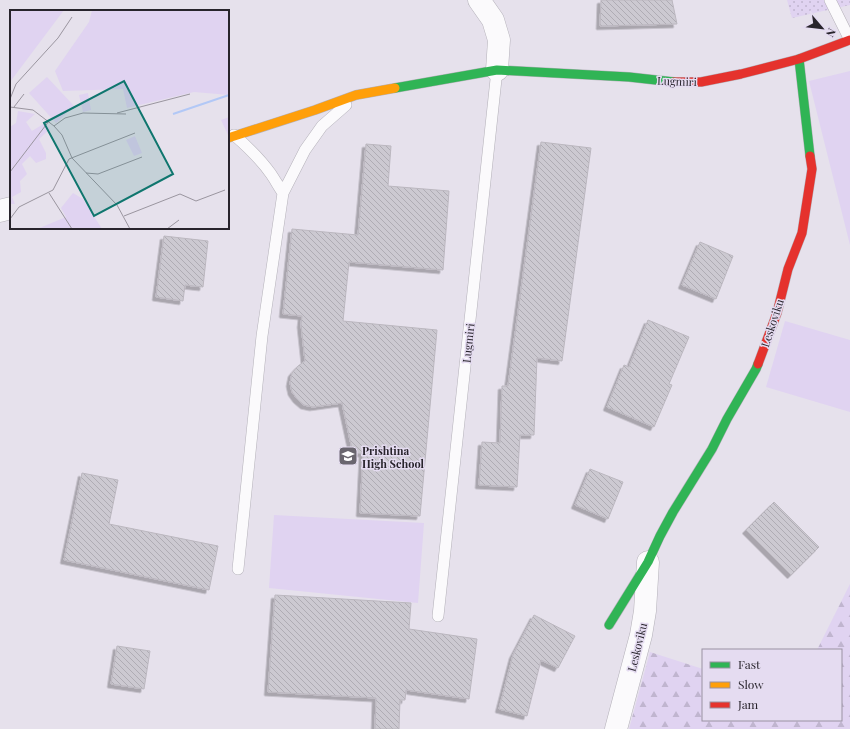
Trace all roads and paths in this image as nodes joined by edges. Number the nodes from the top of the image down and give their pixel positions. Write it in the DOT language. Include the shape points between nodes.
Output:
graph roads {
  1 [pos="479,0"];
  2 [pos="830,0"];
  3 [pos="850,40"];
  4 [pos="799,59"];
  5 [pos="498,70"];
  6 [pos="356,95"];
  7 [pos="231,136"];
  8 [pos="283,193"];
  9 [pos="10,208"];
  10 [pos="0,211"];
  11 [pos="648,562"];
  12 [pos="238,569"];
  13 [pos="438,616"];
  14 [pos="609,625"];
  15 [pos="616,729"];
  1 -- 5 [label="street" via="492,20 499,40"];
  2 -- 3 [label="lane"];
  3 -- 4 [label="street, Lugmiri"];
  4 -- 5 [label="street, Lugmiri" via="701,82"];
  4 -- 11 [label="street, Leskoviku" via="812,169 802,232 788,269 777,313 756,368 712,449 673,512"];
  5 -- 6 [label="street, Lugmiri"];
  5 -- 13 [label="lane, Lugmiri"];
  6 -- 7 [label="street, Lugmiri"];
  6 -- 8 [label="lane" via="322,126 305,150"];
  7 -- 8 [label="lane" via="251,150"];
  8 -- 12 [label="lane" via="262,336"];
  9 -- 10 [label="street"];
  11 -- 14 [label="street, Leskoviku"];
  11 -- 15 [label="street, Leskoviku" via="641,635"];
}
